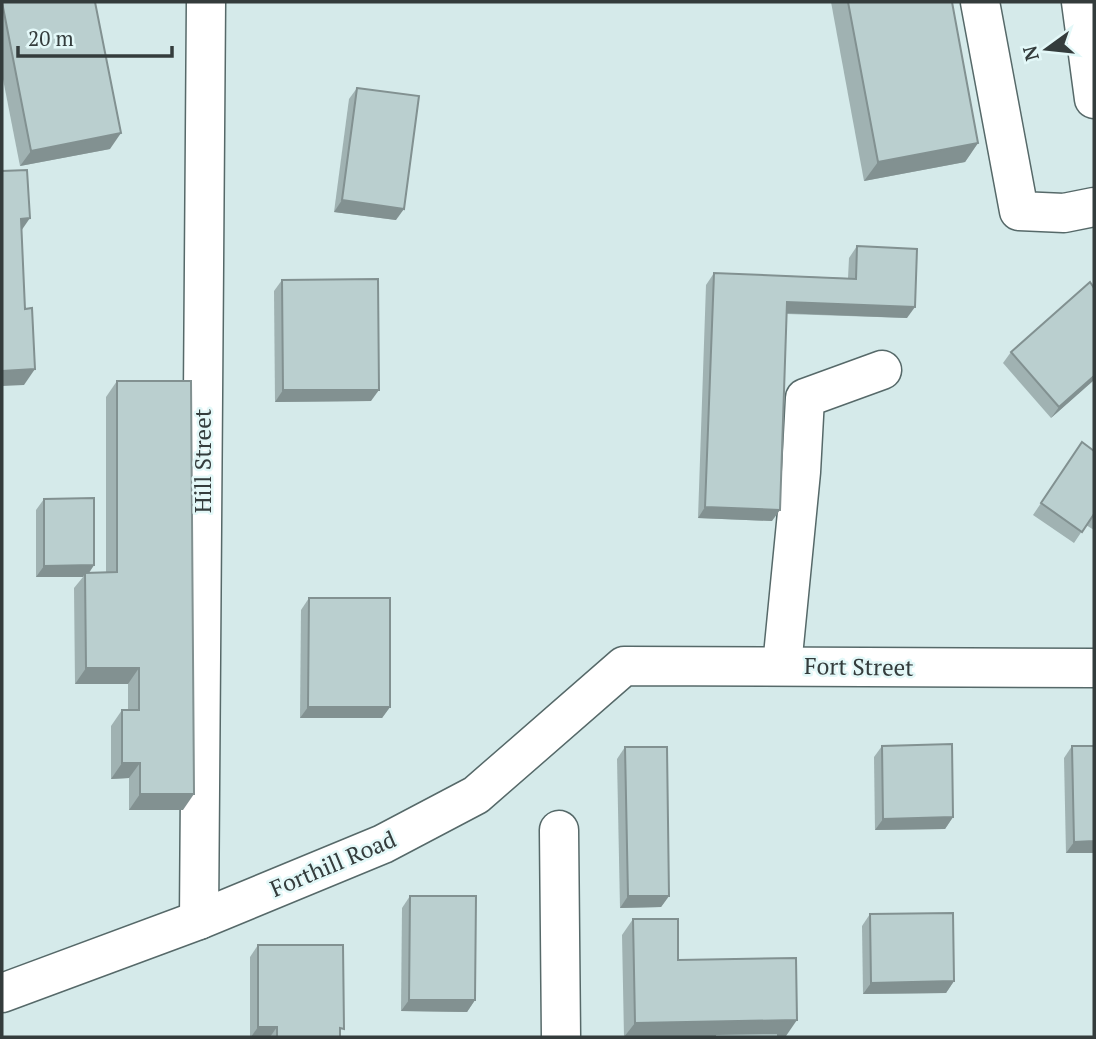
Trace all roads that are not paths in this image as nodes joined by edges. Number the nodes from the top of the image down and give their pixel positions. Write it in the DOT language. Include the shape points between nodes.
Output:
graph roads {
  1 [pos="206,2"];
  2 [pos="980,2"];
  3 [pos="1081,2"];
  4 [pos="1094,99"];
  5 [pos="1094,207"];
  6 [pos="882,370"];
  7 [pos="624,666"];
  8 [pos="782,666"];
  9 [pos="1094,668"];
  10 [pos="559,830"];
  11 [pos="199,920"];
  12 [pos="2,993"];
  13 [pos="561,1037"];
  1 -- 11 [label="street, Hill Street"];
  2 -- 5 [label="street" via="1019,211 1064,214"];
  3 -- 4 [label="street"];
  6 -- 8 [label="street" via="805,398"];
  7 -- 8 [label="street, Fort Street"];
  7 -- 11 [label="street, Forthill Road" via="476,794 383,844"];
  8 -- 9 [label="street, Fort Street"];
  10 -- 13 [label="street"];
  11 -- 12 [label="street, Forthill Road"];
}
